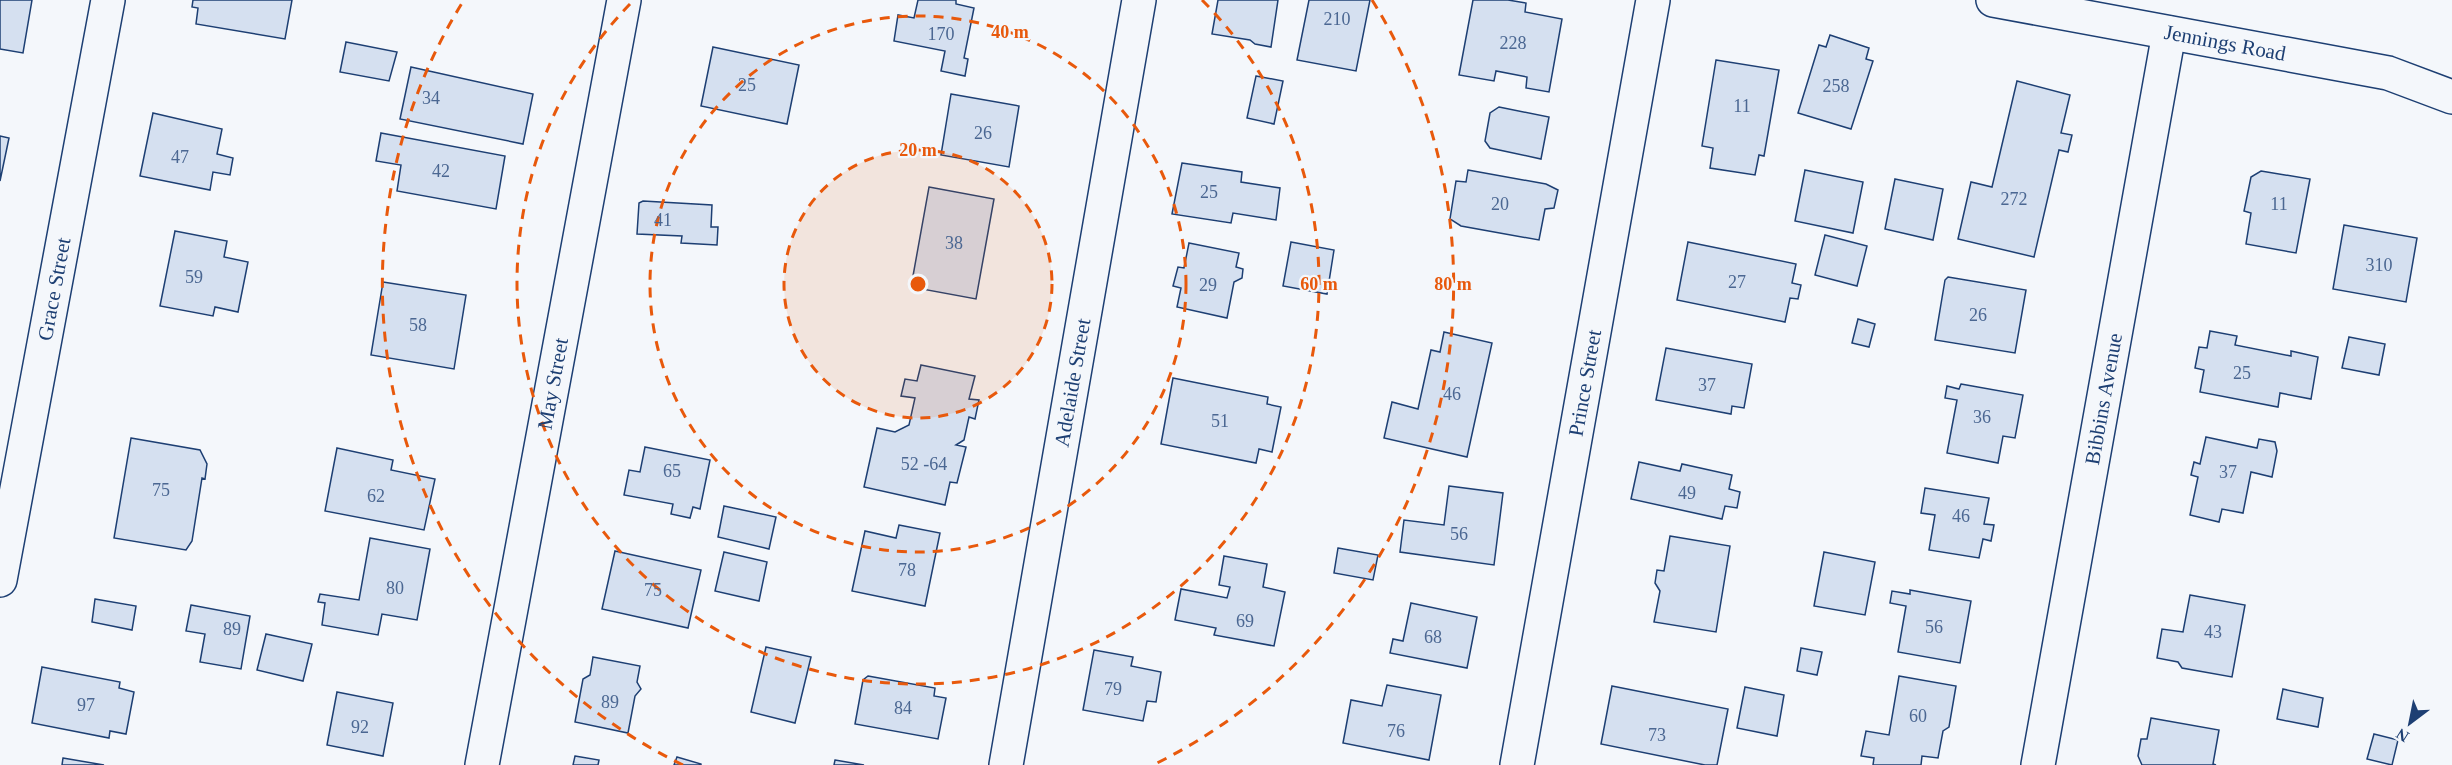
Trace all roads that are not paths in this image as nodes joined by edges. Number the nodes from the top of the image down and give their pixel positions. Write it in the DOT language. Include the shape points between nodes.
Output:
graph roads {
  1 [pos="108,0"];
  2 [pos="624,0"];
  3 [pos="1139,0"];
  4 [pos="1653,0"];
  5 [pos="1993,0"];
  6 [pos="2169,33"];
  7 [pos="2452,97"];
  8 [pos="0,580"];
  9 [pos="482,765"];
  10 [pos="1006,765"];
  11 [pos="1517,765"];
  12 [pos="2038,765"];
  1 -- 8 [label="street, Grace Street"];
  2 -- 9 [label="street, May Street"];
  3 -- 10 [label="street, Adelaide Street"];
  4 -- 11 [label="street, Prince Street"];
  5 -- 6 [label="street, Jennings Road"];
  6 -- 7 [label="street, Jennings Road" via="2388,73"];
  6 -- 12 [label="street, Bibbins Avenue"];
}
